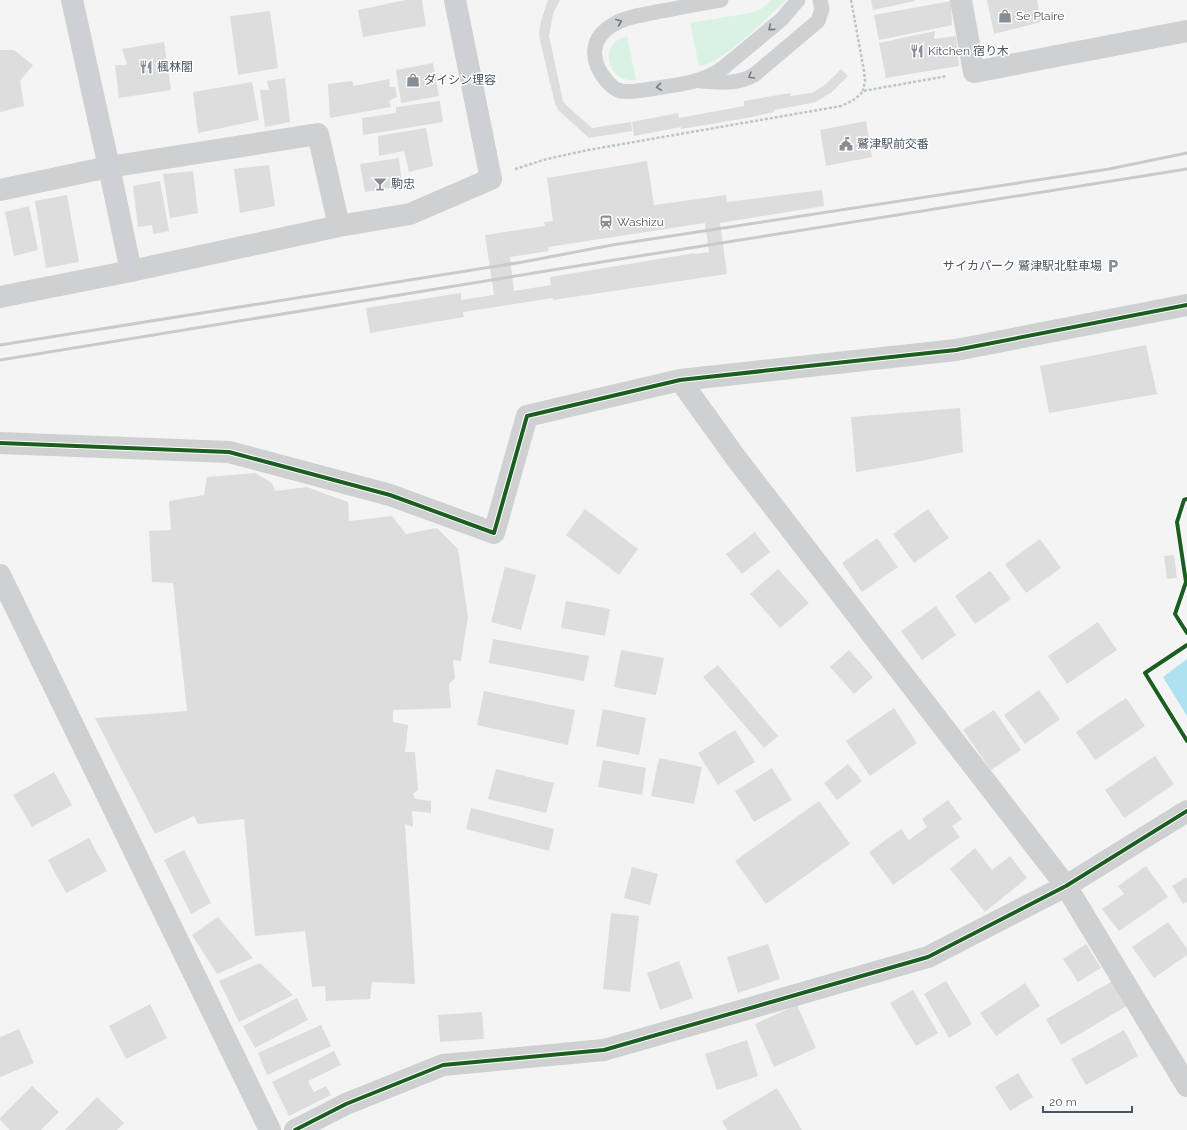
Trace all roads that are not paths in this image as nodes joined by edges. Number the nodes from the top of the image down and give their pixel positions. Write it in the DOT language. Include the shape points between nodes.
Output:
graph roads {
  1 [pos="72,0"];
  2 [pos="455,0"];
  3 [pos="720,0"];
  4 [pos="798,0"];
  5 [pos="820,0"];
  6 [pos="961,0"];
  7 [pos="1187,31"];
  8 [pos="696,81"];
  9 [pos="110,167"];
  10 [pos="0,190"];
  11 [pos="339,226"];
  12 [pos="131,271"];
  13 [pos="0,297"];
  14 [pos="1187,305"];
  15 [pos="680,380"];
  16 [pos="0,443"];
  17 [pos="0,575"];
  18 [pos="1187,811"];
  19 [pos="1066,886"];
  20 [pos="1187,1086"];
  21 [pos="264,1127"];
  22 [pos="295,1130"];
  1 -- 9 [label="street"];
  2 -- 11 [label="street" via="491,179 410,214"];
  8 -- 3 [label="lane, one-way" via="619,91 611,86 598,70 594,57 595,47 604,32 619,22 639,15"];
  4 -- 8 [label="lane, one-way" via="782,19 723,68"];
  5 -- 8 [label="lane, one-way" via="822,9 818,21 754,75 736,82"];
  6 -- 7 [label="street" via="974,72"];
  9 -- 10 [label="street"];
  9 -- 11 [label="street" via="318,134"];
  9 -- 12 [label="street"];
  11 -- 12 [label="street"];
  12 -- 13 [label="street"];
  14 -- 15 [label="street" via="956,350"];
  15 -- 16 [label="street" via="527,416 494,533 390,495 229,452"];
  15 -- 19 [label="street" via="741,464"];
  17 -- 21 [label="street"];
  18 -- 19 [label="street"];
  19 -- 20 [label="street"];
  19 -- 22 [label="street" via="928,957 604,1050 443,1065 346,1104"];
}
